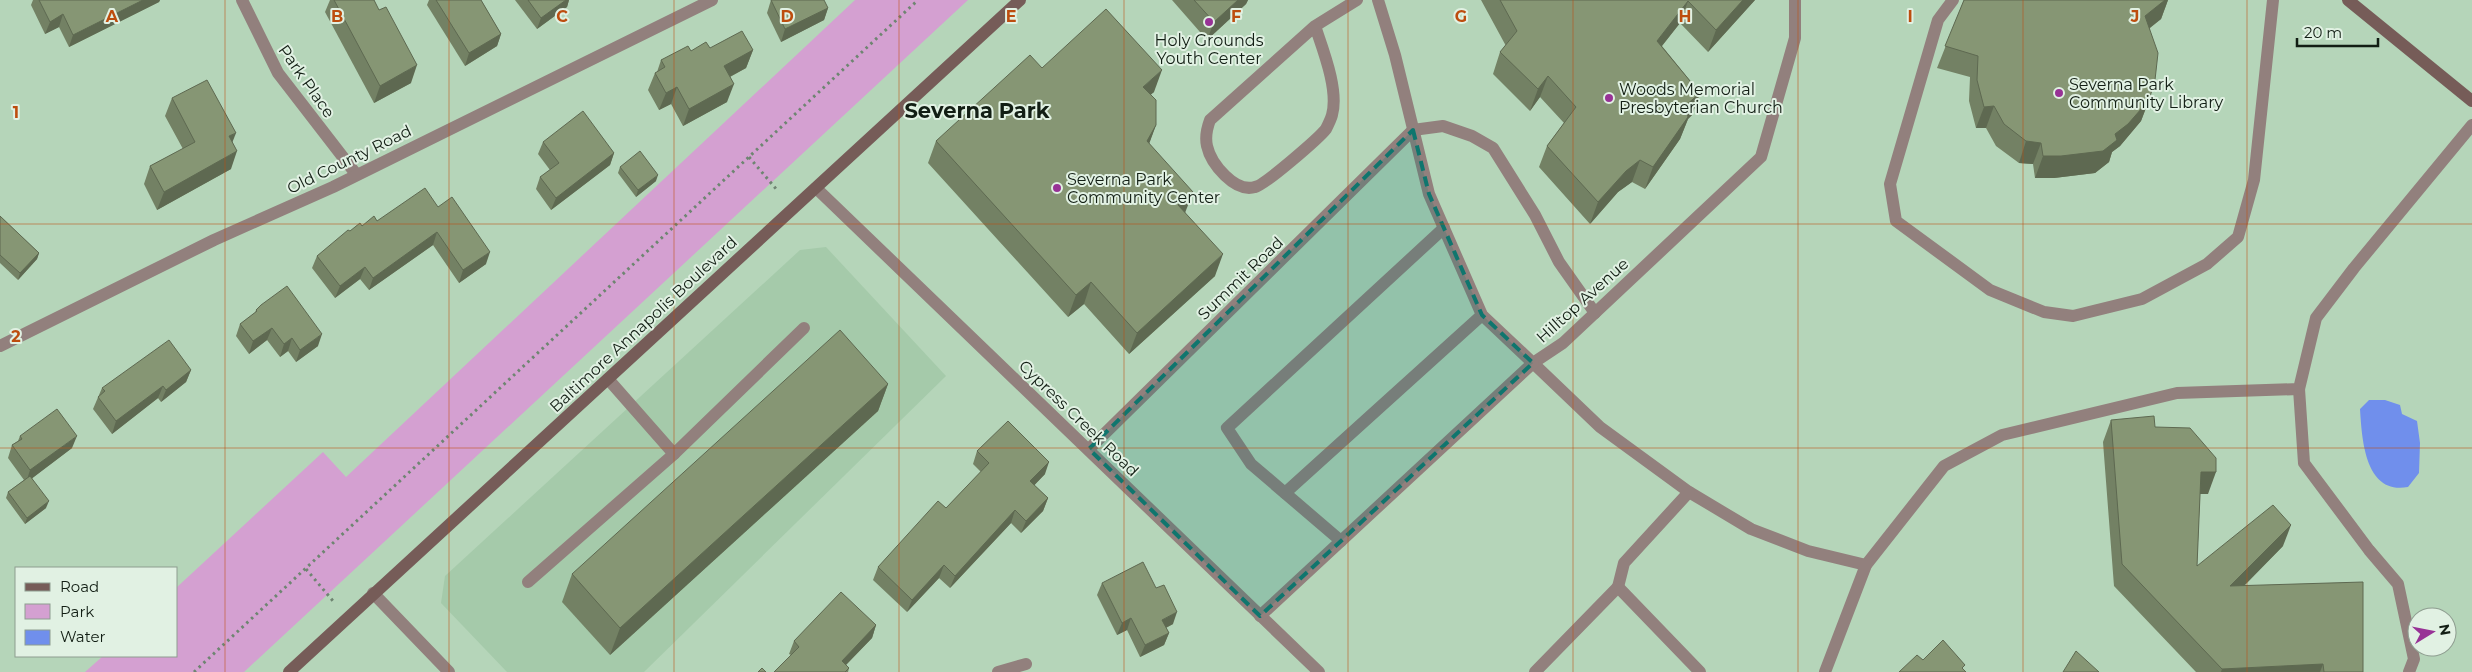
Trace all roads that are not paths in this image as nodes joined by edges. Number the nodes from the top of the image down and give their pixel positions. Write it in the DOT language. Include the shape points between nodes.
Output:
graph roads {
  1 [pos="242,0"];
  2 [pos="712,0"];
  3 [pos="1020,0"];
  4 [pos="1357,0"];
  5 [pos="1378,0"];
  6 [pos="1796,0"];
  7 [pos="1953,0"];
  8 [pos="2272,0"];
  9 [pos="2348,0"];
  10 [pos="1316,26"];
  11 [pos="2472,101"];
  12 [pos="2472,125"];
  13 [pos="1413,130"];
  14 [pos="356,174"];
  15 [pos="816,188"];
  16 [pos="1444,228"];
  17 [pos="1594,313"];
  18 [pos="1482,314"];
  19 [pos="804,328"];
  20 [pos="0,346"];
  21 [pos="1534,363"];
  22 [pos="608,379"];
  23 [pos="2299,389"];
  24 [pos="1089,449"];
  25 [pos="674,454"];
  26 [pos="1689,492"];
  27 [pos="1285,493"];
  28 [pos="1340,541"];
  29 [pos="1866,565"];
  30 [pos="528,582"];
  31 [pos="1618,587"];
  32 [pos="374,593"];
  33 [pos="1260,616"];
  34 [pos="1026,664"];
  35 [pos="289,672"];
  36 [pos="449,672"];
  37 [pos="998,672"];
  38 [pos="1319,672"];
  39 [pos="1535,672"];
  40 [pos="1700,672"];
  41 [pos="1825,672"];
  42 [pos="2409,672"];
  1 -- 14 [label="street, Park Place" via="278,73"];
  2 -- 14 [label="street, Old County Road"];
  3 -- 15 [label="street, Baltimore Annapolis Boulevard"];
  4 -- 10 [label="street"];
  5 -- 13 [label="street, Hilltop Avenue"];
  6 -- 17 [label="street, Hilltop Avenue" via="1795,38 1761,157"];
  7 -- 8 [label="street" via="1938,20 1890,184 1896,221 1990,290 2044,312 2074,316 2142,300 2207,264 2238,237 2254,180"];
  9 -- 11 [label="street"];
  10 -- 10 [label="street" via="1210,120 1206,132 1207,146 1213,160 1243,188 1256,187 1271,177 1325,130 1332,116 1330,77"];
  12 -- 23 [label="street" via="2316,318"];
  13 -- 16 [label="street, Hilltop Avenue" via="1429,194"];
  13 -- 17 [label="street" via="1443,126 1472,136 1493,148 1535,215 1558,262"];
  13 -- 24 [label="street, Summit Road"];
  14 -- 20 [label="street, Old County Road"];
  15 -- 22 [label="street, Baltimore Annapolis Boulevard"];
  15 -- 24 [label="street, Cypress Creek Road"];
  16 -- 18 [label="street, Hilltop Avenue"];
  16 -- 27 [label="street" via="1227,428 1251,464"];
  17 -- 21 [label="street, Hilltop Avenue" via="1563,343"];
  18 -- 21 [label="street, Hilltop Avenue"];
  18 -- 27 [label="street"];
  19 -- 25 [label="street"];
  21 -- 26 [label="street" via="1600,427"];
  21 -- 28 [label="street"];
  22 -- 25 [label="street"];
  22 -- 32 [label="street, Baltimore Annapolis Boulevard"];
  23 -- 29 [label="street" via="2177,393 2002,435 1944,466"];
  23 -- 42 [label="street" via="2304,463 2398,584 2414,659"];
  24 -- 33 [label="street, Cypress Creek Road"];
  25 -- 30 [label="street"];
  26 -- 29 [label="street" via="1752,529 1808,551"];
  26 -- 31 [label="street" via="1624,563"];
  27 -- 28 [label="street"];
  28 -- 33 [label="street"];
  29 -- 41 [label="street"];
  31 -- 39 [label="street"];
  31 -- 40 [label="street"];
  32 -- 35 [label="street, Baltimore Annapolis Boulevard"];
  32 -- 36 [label="street"];
  33 -- 38 [label="street, Cypress Creek Road"];
  34 -- 37 [label="street"];
}
